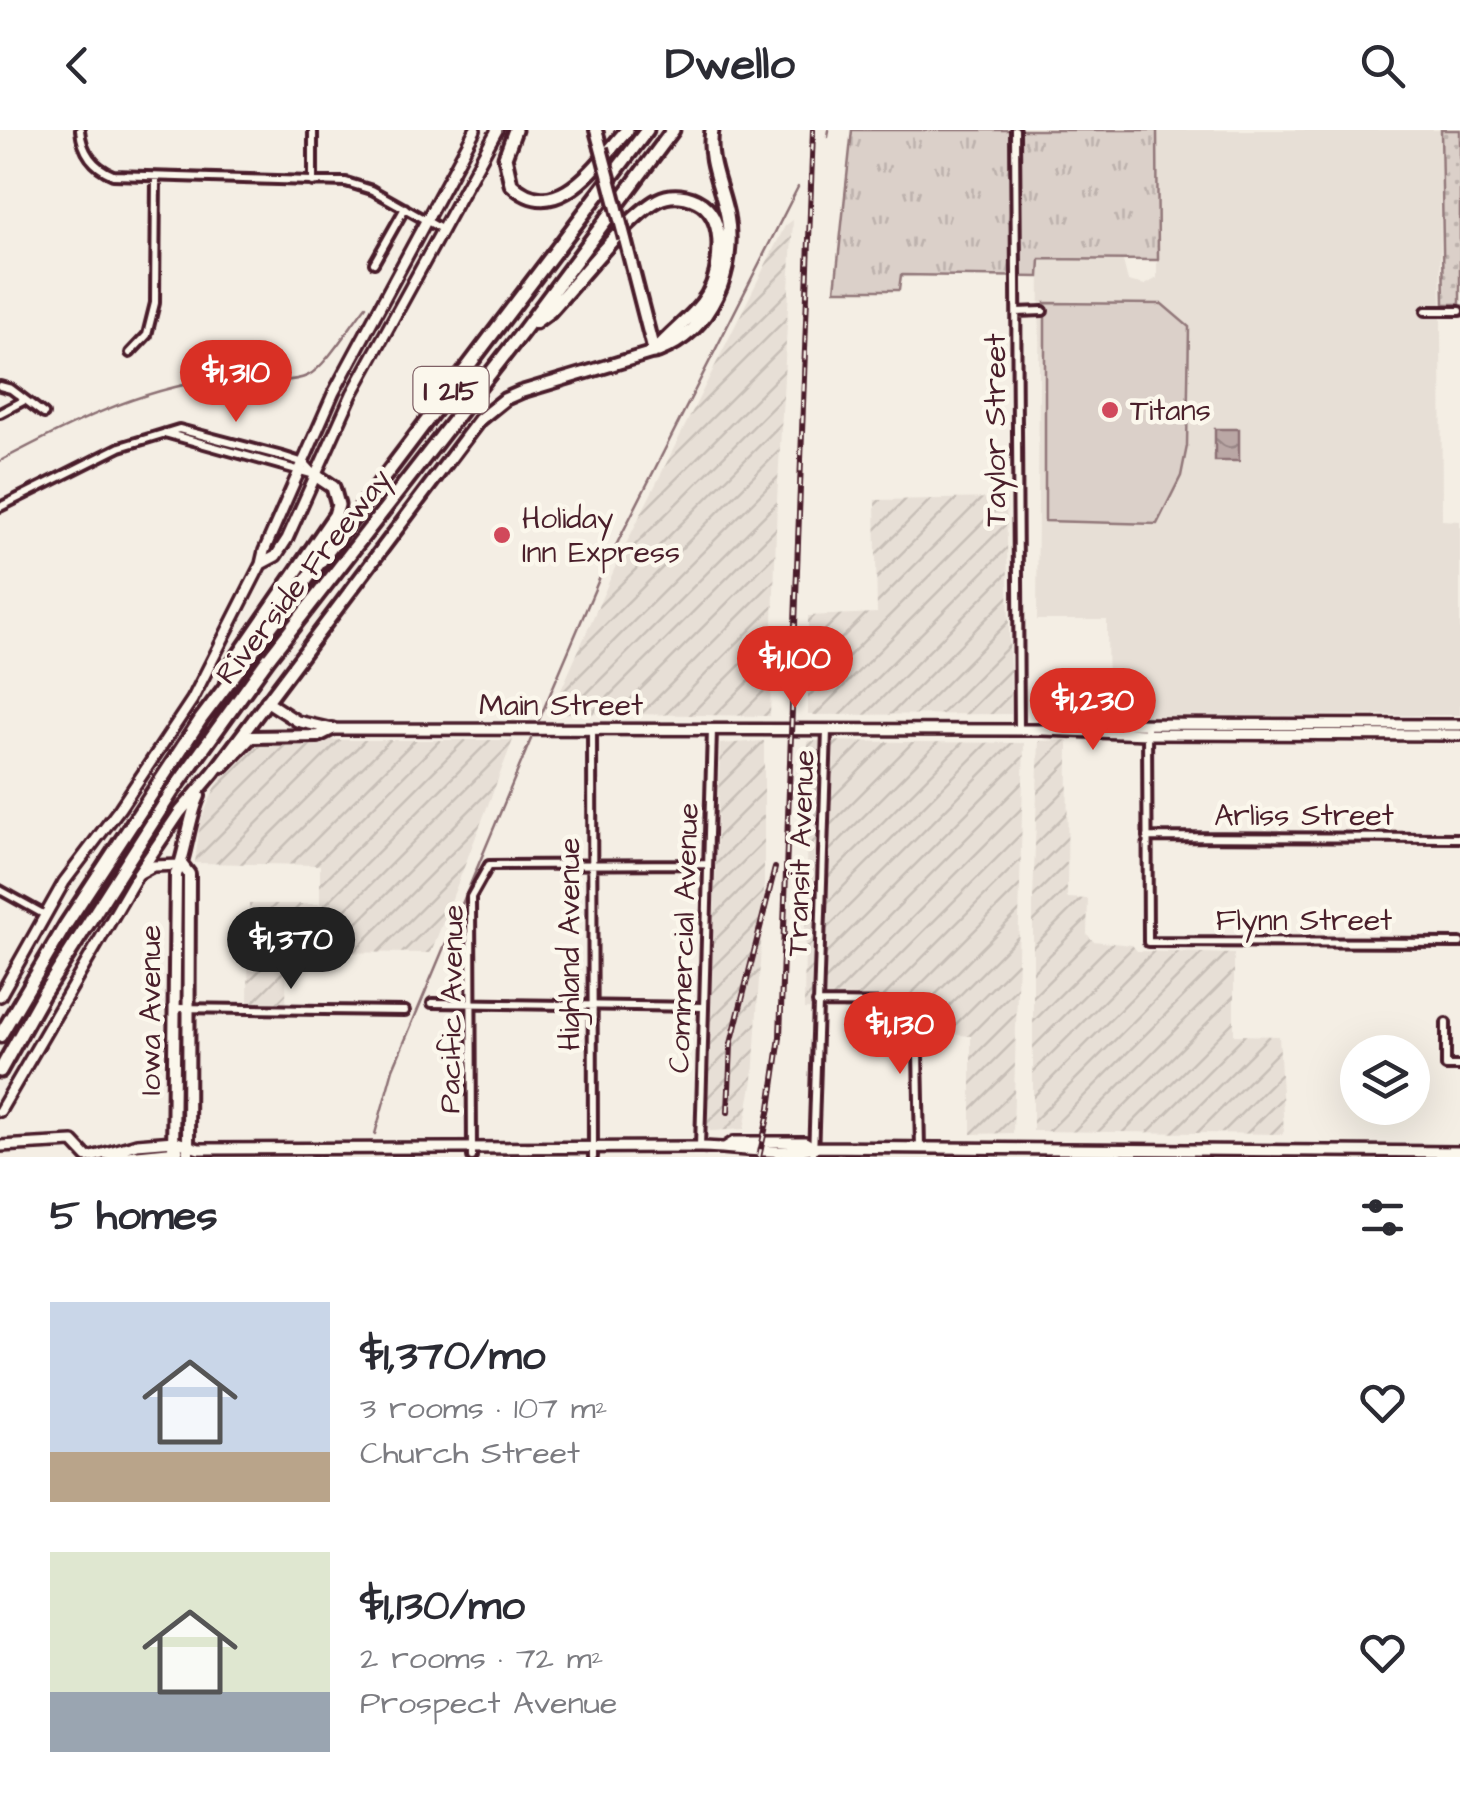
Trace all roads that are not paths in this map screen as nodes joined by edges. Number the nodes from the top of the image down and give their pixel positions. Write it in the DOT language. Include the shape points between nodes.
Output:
graph roads {
  1 [pos="80,130"];
  2 [pos="313,130"];
  3 [pos="475,130"];
  4 [pos="498,130"];
  5 [pos="516,130"];
  6 [pos="596,130"];
  7 [pos="627,130"];
  8 [pos="647,130"];
  9 [pos="673,130"];
  10 [pos="712,130"];
  11 [pos="1015,130"];
  12 [pos="156,178"];
  13 [pos="313,182"];
  14 [pos="406,208"];
  15 [pos="427,222"];
  16 [pos="443,230"];
  17 [pos="374,264"];
  18 [pos="1043,311"];
  19 [pos="1426,311"];
  20 [pos="1460,311"];
  21 [pos="1017,312"];
  22 [pos="524,330"];
  23 [pos="654,352"];
  24 [pos="130,354"];
  25 [pos="0,386"];
  26 [pos="25,400"];
  27 [pos="0,413"];
  28 [pos="44,414"];
  29 [pos="302,468"];
  30 [pos="315,474"];
  31 [pos="0,508"];
  32 [pos="262,564"];
  33 [pos="266,701"];
  34 [pos="201,719"];
  35 [pos="1460,725"];
  36 [pos="1147,729"];
  37 [pos="332,730"];
  38 [pos="592,730"];
  39 [pos="712,730"];
  40 [pos="827,730"];
  41 [pos="1019,730"];
  42 [pos="1460,735"];
  43 [pos="214,772"];
  44 [pos="203,786"];
  45 [pos="1148,836"];
  46 [pos="1460,838"];
  47 [pos="707,864"];
  48 [pos="182,865"];
  49 [pos="590,865"];
  50 [pos="138,874"];
  51 [pos="0,890"];
  52 [pos="45,914"];
  53 [pos="1460,943"];
  54 [pos="0,996"];
  55 [pos="432,1002"];
  56 [pos="470,1003"];
  57 [pos="817,1003"];
  58 [pos="591,1006"];
  59 [pos="703,1007"];
  60 [pos="181,1008"];
  61 [pos="405,1011"];
  62 [pos="1446,1023"];
  63 [pos="0,1036"];
  64 [pos="1460,1066"];
  65 [pos="0,1071"];
  66 [pos="0,1111"];
  67 [pos="0,1146"];
  68 [pos="700,1147"];
  69 [pos="173,1151"];
  70 [pos="188,1152"];
  71 [pos="472,1152"];
  72 [pos="593,1152"];
  73 [pos="813,1152"];
  74 [pos="920,1152"];
  75 [pos="1460,1152"];
  76 [pos="1262,1154"];
  77 [pos="90,1157"];
  1 -- 12 [label="street" via="86,152 104,172"];
  2 -- 13 [label="street"];
  3 -- 15 [label="main road"];
  4 -- 16 [label="main road"];
  5 -- 7 [label="highway" via="504,157 511,184 532,198 551,200 576,187"];
  6 -- 23 [label="main road, bridge"];
  8 -- 34 [label="highway, Riverside Freeway / I 215"];
  9 -- 22 [label="highway, Riverside Freeway / I 215"];
  10 -- 23 [label="highway" via="711,157 729,230 727,266 698,324"];
  11 -- 21 [label="street, Taylor Street"];
  12 -- 13 [label="street"];
  12 -- 24 [label="street" via="155,303 147,335"];
  13 -- 14 [label="street" via="346,182"];
  14 -- 15 [label="street"];
  14 -- 17 [label="street"];
  15 -- 16 [label="street"];
  15 -- 29 [label="main road" via="334,392"];
  16 -- 30 [label="main road"];
  18 -- 21 [label="street"];
  19 -- 20 [label="street"];
  21 -- 41 [label="street, Taylor Street"];
  22 -- 23 [label="highway" via="550,311 640,213 666,197 685,197 713,217 718,265 700,308"];
  22 -- 65 [label="highway, Riverside Freeway / I 215" via="172,792"];
  23 -- 33 [label="main road" via="521,392 478,420"];
  25 -- 26 [label="street"];
  26 -- 27 [label="street"];
  26 -- 28 [label="street"];
  29 -- 30 [label="street"];
  29 -- 31 [label="street" via="180,430 164,432"];
  29 -- 32 [label="main road"];
  30 -- 32 [label="main road" via="287,538"];
  30 -- 34 [label="highway" via="333,487 334,515"];
  32 -- 52 [label="main road" via="175,728"];
  33 -- 37 [label="main road, Main Street"];
  33 -- 43 [label="main road"];
  34 -- 63 [label="highway, Riverside Freeway / I 215"];
  35 -- 36 [label="main road, Main Street"];
  36 -- 41 [label="main road, Main Street"];
  36 -- 42 [label="main road, Main Street"];
  36 -- 45 [label="street"];
  37 -- 38 [label="main road, Main Street"];
  37 -- 43 [label="main road" via="251,737"];
  38 -- 39 [label="main road, Main Street"];
  38 -- 49 [label="street, Highland Avenue"];
  39 -- 40 [label="main road, Main Street"];
  39 -- 47 [label="street, Commercial Avenue"];
  40 -- 41 [label="main road, Main Street"];
  40 -- 57 [label="street, Transit Avenue"];
  43 -- 44 [label="main road"];
  44 -- 48 [label="main road, Iowa Avenue" via="186,830"];
  44 -- 50 [label="main road"];
  45 -- 46 [label="street, Arliss Street"];
  45 -- 53 [label="street, Flynn Street" via="1148,942"];
  47 -- 49 [label="street"];
  47 -- 59 [label="street, Commercial Avenue"];
  48 -- 50 [label="main road"];
  48 -- 60 [label="main road, Iowa Avenue" via="176,874"];
  49 -- 56 [label="street, Pacific Avenue" via="489,865 471,897"];
  49 -- 58 [label="street, Highland Avenue"];
  50 -- 66 [label="main road"];
  51 -- 52 [label="street"];
  52 -- 54 [label="main road"];
  55 -- 56 [label="street"];
  56 -- 58 [label="street"];
  56 -- 71 [label="street, Pacific Avenue"];
  57 -- 73 [label="street, Transit Avenue"];
  57 -- 74 [label="street" via="916,1004"];
  58 -- 59 [label="street"];
  58 -- 72 [label="street, Highland Avenue"];
  59 -- 68 [label="street, Commercial Avenue"];
  60 -- 61 [label="street"];
  60 -- 69 [label="main road, Iowa Avenue"];
  60 -- 70 [label="main road, Iowa Avenue"];
  62 -- 64 [label="street" via="1446,1066"];
  67 -- 77 [label="main road" via="72,1142"];
  68 -- 72 [label="main road"];
  68 -- 73 [label="main road" via="804,1142"];
  69 -- 70 [label="main road"];
  69 -- 77 [label="main road"];
  70 -- 71 [label="main road"];
  71 -- 72 [label="main road"];
  73 -- 74 [label="main road"];
  74 -- 76 [label="main road"];
  75 -- 76 [label="main road"];
}
